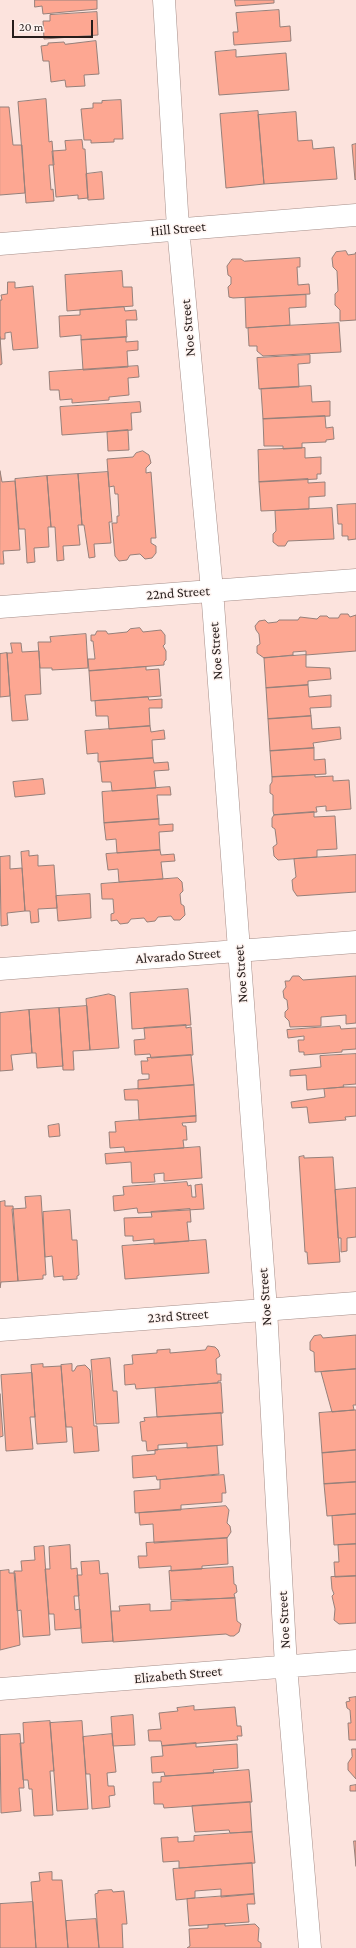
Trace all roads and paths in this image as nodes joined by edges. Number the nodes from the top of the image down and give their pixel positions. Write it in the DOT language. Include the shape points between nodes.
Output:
graph roads {
  1 [pos="164,0"];
  2 [pos="356,215"];
  3 [pos="178,228"];
  4 [pos="0,244"];
  5 [pos="356,580"];
  6 [pos="212,590"];
  7 [pos="0,607"];
  8 [pos="356,942"];
  9 [pos="239,952"];
  10 [pos="0,969"];
  11 [pos="356,1303"];
  12 [pos="266,1310"];
  13 [pos="0,1330"];
  14 [pos="356,1661"];
  15 [pos="286,1666"];
  16 [pos="0,1689"];
  17 [pos="310,1948"];
  1 -- 3 [label="street, Noe Street"];
  2 -- 3 [label="street, Hill Street"];
  3 -- 4 [label="street, Hill Street"];
  3 -- 6 [label="street, Noe Street"];
  5 -- 6 [label="street, 22nd Street"];
  6 -- 7 [label="street, 22nd Street"];
  6 -- 9 [label="street, Noe Street"];
  8 -- 9 [label="street, Alvarado Street"];
  9 -- 10 [label="street, Alvarado Street"];
  9 -- 12 [label="street, Noe Street"];
  11 -- 12 [label="street, 23rd Street"];
  12 -- 13 [label="street, 23rd Street"];
  12 -- 15 [label="street, Noe Street"];
  14 -- 15 [label="street, Elizabeth Street"];
  15 -- 16 [label="street, Elizabeth Street"];
  15 -- 17 [label="street, Noe Street"];
}
